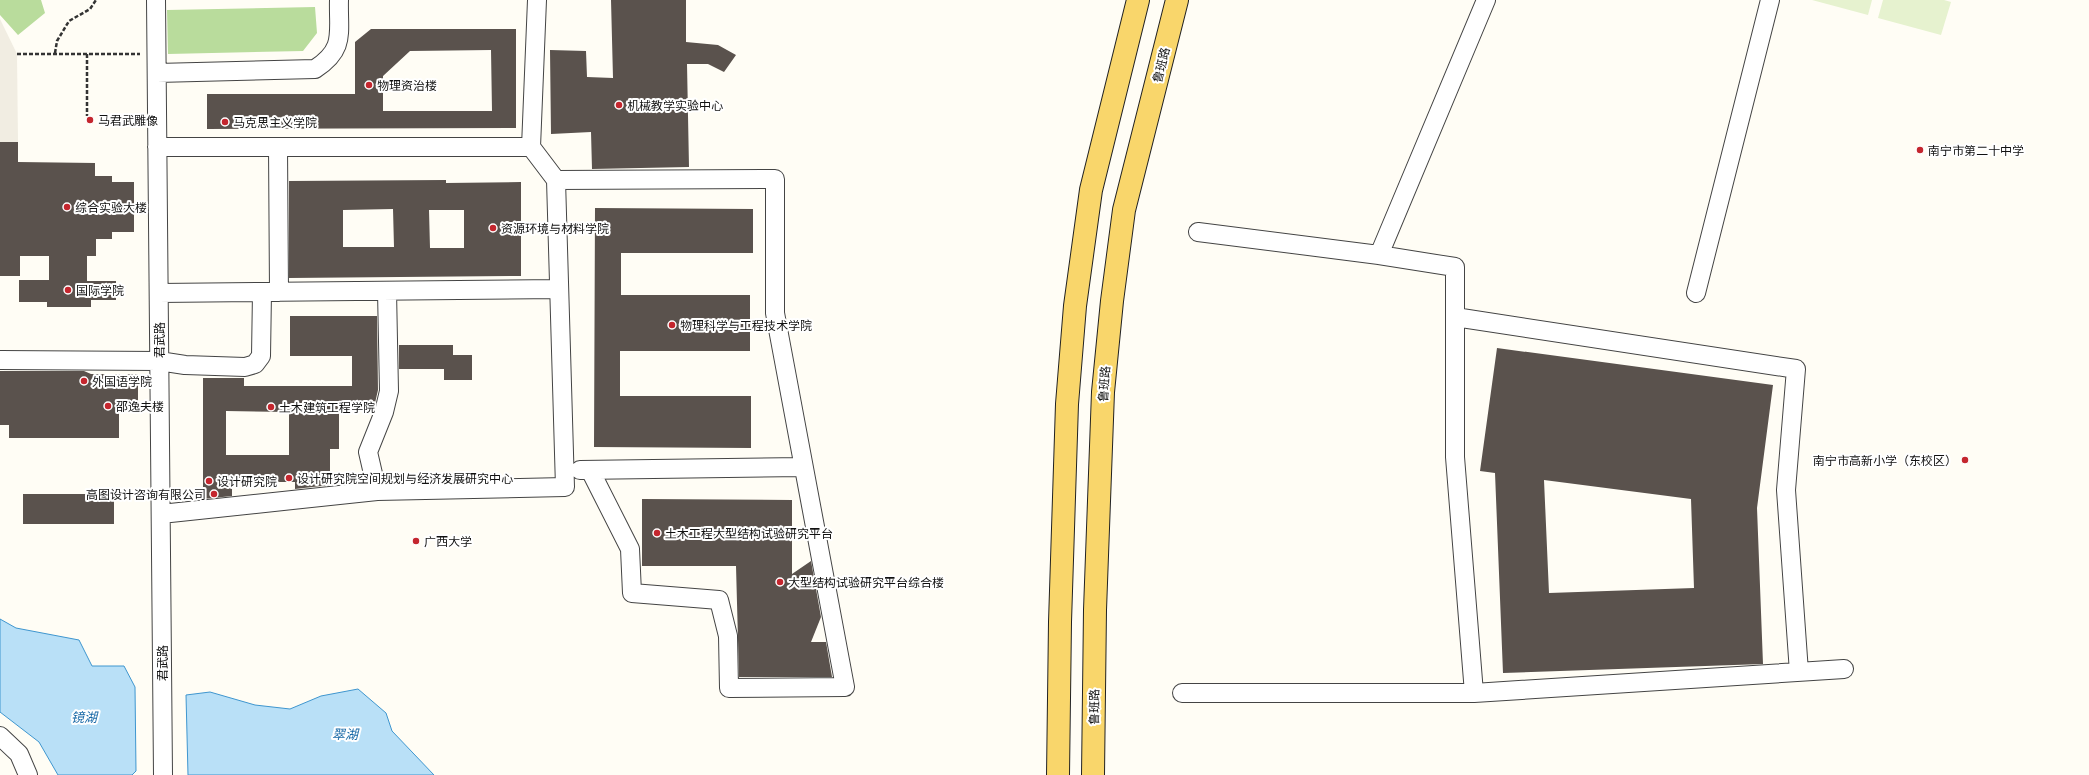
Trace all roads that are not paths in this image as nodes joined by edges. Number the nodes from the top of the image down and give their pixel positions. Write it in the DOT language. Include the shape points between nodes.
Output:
graph roads {
  1 [pos="156,0"];
  2 [pos="339,0"];
  3 [pos="537,0"];
  4 [pos="1138,0"];
  5 [pos="1177,0"];
  6 [pos="1486,0"];
  7 [pos="1770,0"];
  8 [pos="157,73"];
  9 [pos="157,147"];
  10 [pos="278,147"];
  11 [pos="531,147"];
  12 [pos="556,180"];
  13 [pos="1198,232"];
  14 [pos="1379,255"];
  15 [pos="559,289"];
  16 [pos="387,291"];
  17 [pos="270,292"];
  18 [pos="159,293"];
  19 [pos="1696,293"];
  20 [pos="1455,317"];
  21 [pos="0,360"];
  22 [pos="159,360"];
  23 [pos="803,466"];
  24 [pos="564,470"];
  25 [pos="590,470"];
  26 [pos="377,491"];
  27 [pos="161,514"];
  28 [pos="1844,669"];
  29 [pos="1799,672"];
  30 [pos="1182,693"];
  31 [pos="1474,693"];
  32 [pos="0,736"];
  33 [pos="28,775"];
  34 [pos="163,775"];
  35 [pos="1058,775"];
  36 [pos="1093,775"];
  1 -- 8 [label="street, 君武路"];
  2 -- 8 [label="street" via="338,45 329,60 315,69"];
  3 -- 11 [label="street"];
  4 -- 35 [label="main road" via="1091,190 1075,306 1067,404"];
  5 -- 36 [label="main road, 鲁班路" via="1124,210 1112,301 1102,416 1095,610"];
  6 -- 14 [label="street"];
  7 -- 19 [label="street"];
  8 -- 9 [label="street, 君武路"];
  9 -- 10 [label="street"];
  9 -- 18 [label="street, 君武路"];
  10 -- 11 [label="street"];
  10 -- 17 [label="street"];
  11 -- 12 [label="street"];
  12 -- 15 [label="street"];
  12 -- 23 [label="street" via="775,179 775,313"];
  13 -- 14 [label="street"];
  14 -- 20 [label="street" via="1455,267"];
  15 -- 16 [label="street"];
  15 -- 24 [label="street"];
  16 -- 17 [label="street"];
  16 -- 26 [label="street" via="389,390 384,412 368,452"];
  17 -- 18 [label="street"];
  17 -- 22 [label="street" via="261,356 255,364 245,367 185,365"];
  18 -- 22 [label="street, 君武路"];
  20 -- 29 [label="street" via="1796,369 1786,490"];
  20 -- 31 [label="street" via="1455,457"];
  21 -- 22 [label="street"];
  22 -- 27 [label="street, 君武路"];
  23 -- 25 [label="street"];
  23 -- 25 [label="street" via="845,687 729,688 728,636 719,600 632,593 630,549"];
  24 -- 25 [label="street"];
  24 -- 26 [label="street" via="565,487"];
  26 -- 27 [label="street"];
  27 -- 34 [label="street, 君武路"];
  28 -- 29 [label="street"];
  29 -- 31 [label="street"];
  30 -- 31 [label="street"];
  32 -- 33 [label="street" via="19,754"];
}
